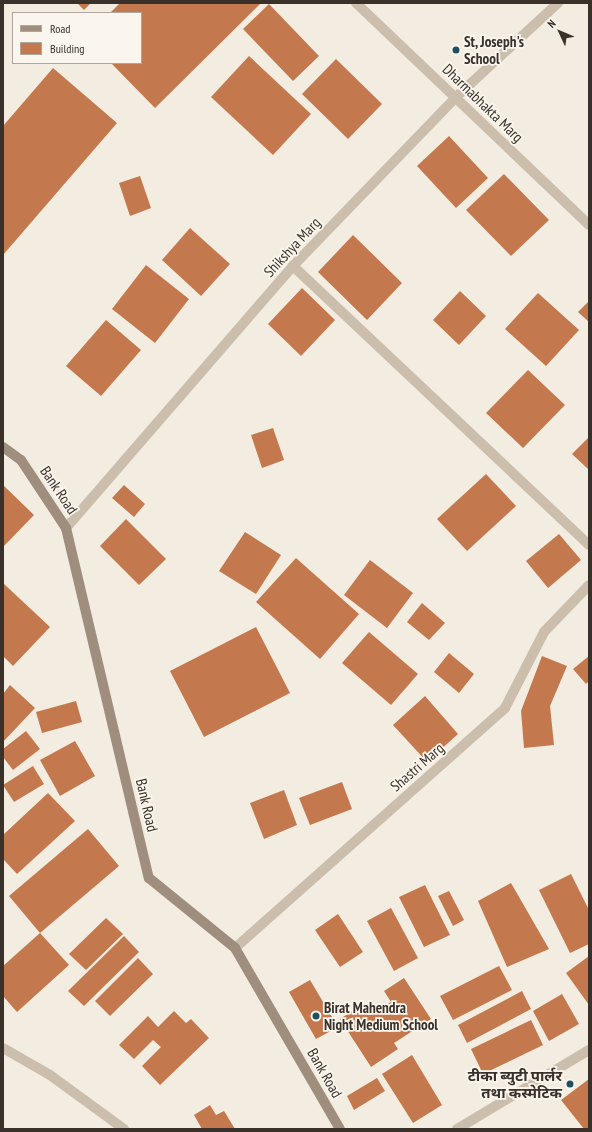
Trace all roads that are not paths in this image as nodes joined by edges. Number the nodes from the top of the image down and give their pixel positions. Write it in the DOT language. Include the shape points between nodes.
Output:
graph roads {
  1 [pos="356,3"];
  2 [pos="558,3"];
  3 [pos="455,98"];
  4 [pos="589,225"];
  5 [pos="293,266"];
  6 [pos="3,448"];
  7 [pos="66,528"];
  8 [pos="589,545"];
  9 [pos="589,585"];
  10 [pos="235,948"];
  11 [pos="3,1048"];
  12 [pos="589,1050"];
  13 [pos="124,1129"];
  14 [pos="340,1129"];
  15 [pos="457,1129"];
  1 -- 3 [label="street, Dharmabhakta Marg"];
  2 -- 3 [label="street, Shikshya Marg"];
  3 -- 4 [label="street, Dharmabhakta Marg"];
  3 -- 5 [label="street, Shikshya Marg"];
  5 -- 7 [label="street, Shikshya Marg"];
  5 -- 8 [label="street"];
  6 -- 7 [label="main road, Bank Road" via="21,460"];
  7 -- 10 [label="main road, Bank Road" via="149,878"];
  9 -- 10 [label="street, Shastri Marg" via="544,632 505,708"];
  10 -- 14 [label="main road, Bank Road"];
  11 -- 13 [label="street" via="50,1075"];
  12 -- 15 [label="street"];
}
